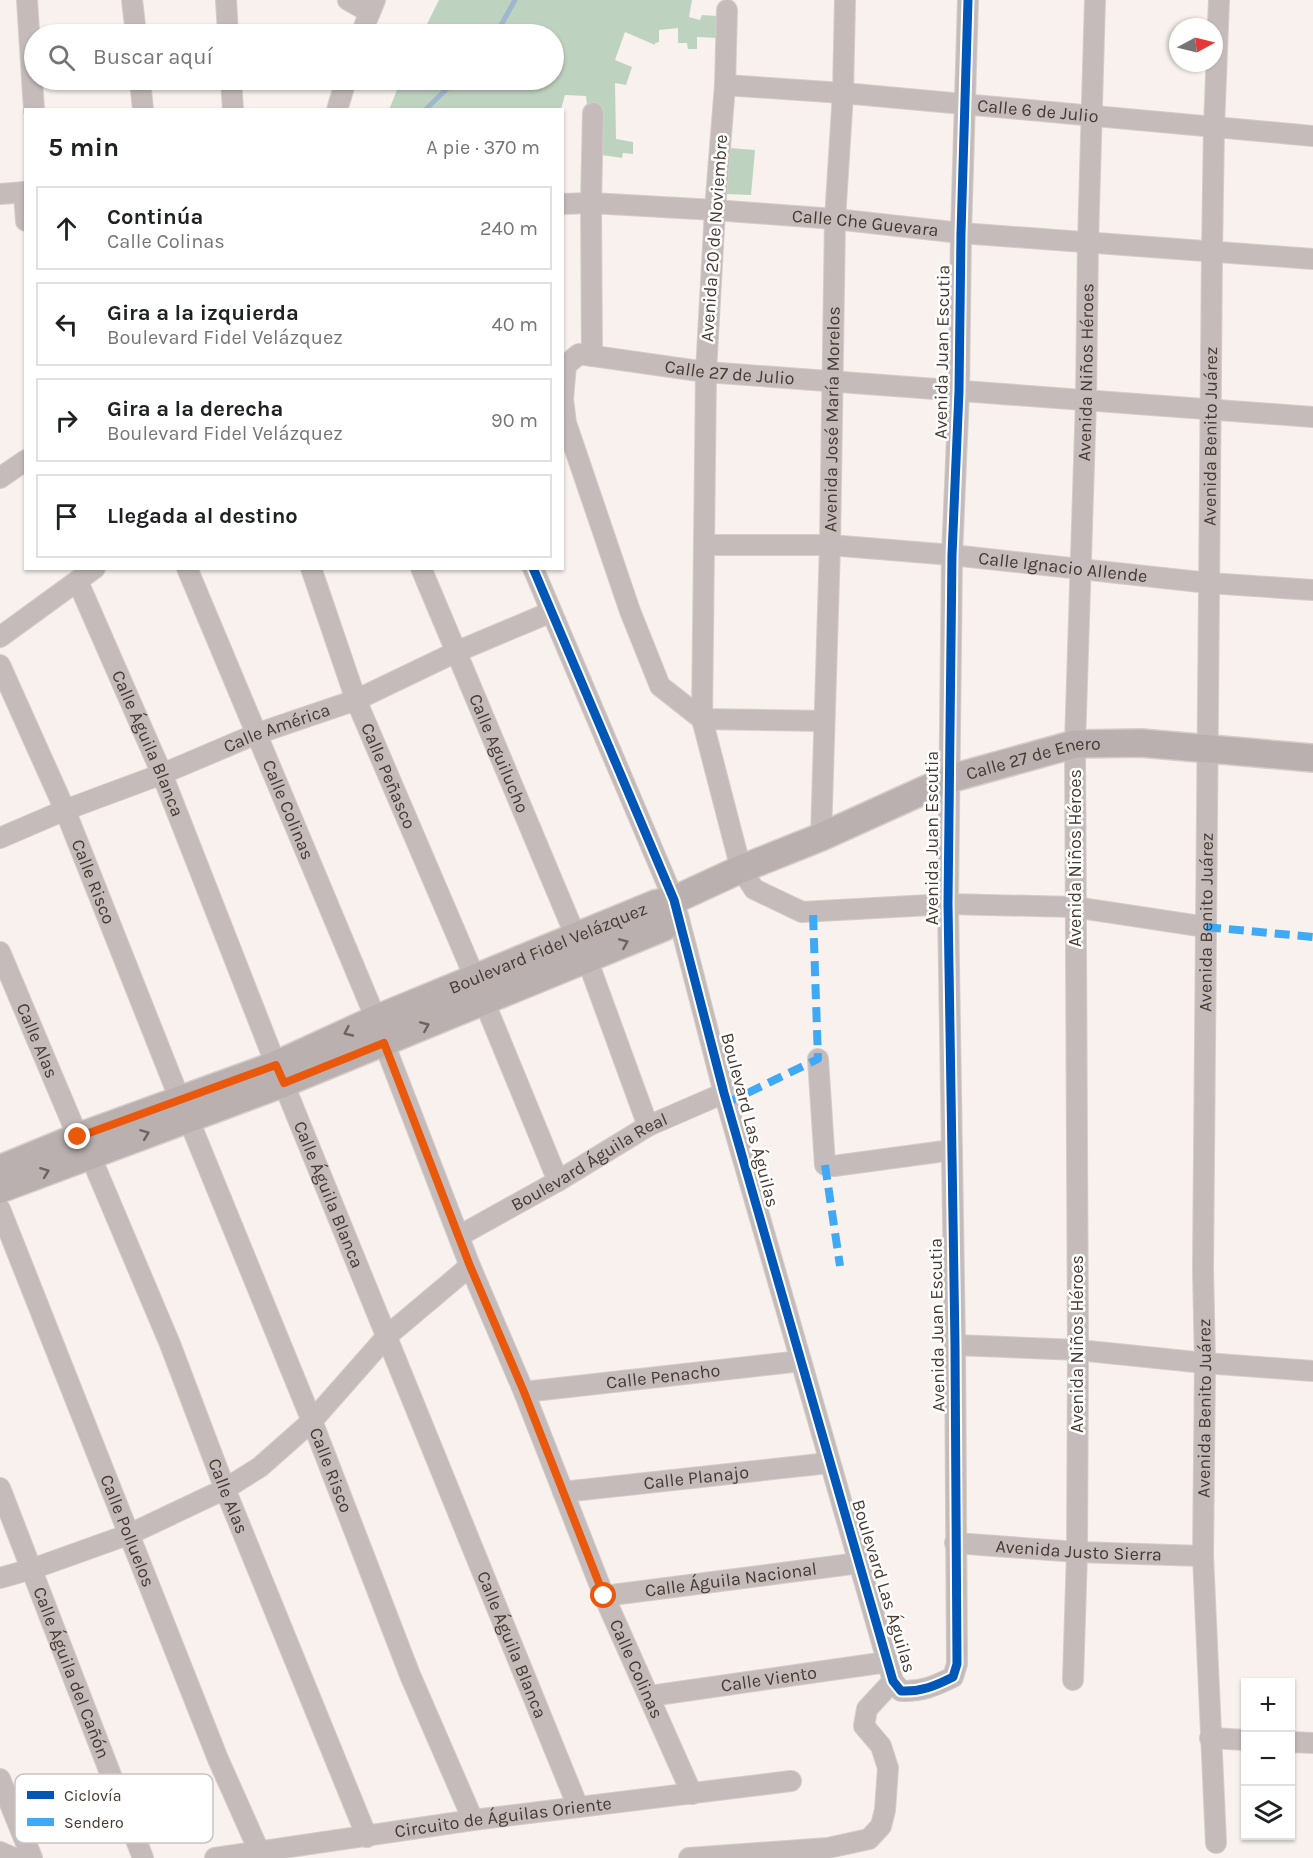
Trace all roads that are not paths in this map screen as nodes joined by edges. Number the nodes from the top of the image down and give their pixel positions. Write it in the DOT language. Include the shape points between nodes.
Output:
graph roads {
  1 [pos="27,0"];
  2 [pos="132,0"];
  3 [pos="226,0"];
  4 [pos="348,0"];
  5 [pos="845,0"];
  6 [pos="968,0"];
  7 [pos="1095,0"];
  8 [pos="1219,0"];
  9 [pos="372,6"];
  10 [pos="728,9"];
  11 [pos="29,24"];
  12 [pos="135,24"];
  13 [pos="227,24"];
  14 [pos="365,24"];
  15 [pos="725,85"];
  16 [pos="33,90"];
  17 [pos="141,90"];
  18 [pos="232,90"];
  19 [pos="343,90"];
  20 [pos="843,93"];
  21 [pos="964,105"];
  22 [pos="34,108"];
  23 [pos="143,108"];
  24 [pos="233,108"];
  25 [pos="338,108"];
  26 [pos="593,113"];
  27 [pos="1092,117"];
  28 [pos="1214,127"];
  29 [pos="1313,136"];
  30 [pos="24,192"];
  31 [pos="0,194"];
  32 [pos="591,203"];
  33 [pos="564,204"];
  34 [pos="715,210"];
  35 [pos="835,219"];
  36 [pos="961,233"];
  37 [pos="1088,242"];
  38 [pos="1212,252"];
  39 [pos="1313,260"];
  40 [pos="575,359"];
  41 [pos="706,372"];
  42 [pos="831,381"];
  43 [pos="959,391"];
  44 [pos="564,396"];
  45 [pos="1086,400"];
  46 [pos="564,407"];
  47 [pos="1210,409"];
  48 [pos="1313,417"];
  49 [pos="24,461"];
  50 [pos="0,478"];
  51 [pos="830,544"];
  52 [pos="704,545"];
  53 [pos="952,555"];
  54 [pos="93,570"];
  55 [pos="188,570"];
  56 [pos="312,570"];
  57 [pos="422,570"];
  58 [pos="534,570"];
  59 [pos="1080,570"];
  60 [pos="78,582"];
  61 [pos="1209,582"];
  62 [pos="1313,590"];
  63 [pos="551,612"];
  64 [pos="0,637"];
  65 [pos="456,652"];
  66 [pos="0,665"];
  67 [pos="356,700"];
  68 [pos="702,719"];
  69 [pos="824,721"];
  70 [pos="256,734"];
  71 [pos="1075,744"];
  72 [pos="1206,748"];
  73 [pos="1313,758"];
  74 [pos="162,774"];
  75 [pos="949,778"];
  76 [pos="65,810"];
  77 [pos="821,837"];
  78 [pos="0,838"];
  79 [pos="741,869"];
  80 [pos="674,900"];
  81 [pos="948,903"];
  82 [pos="1074,907"];
  83 [pos="1206,927"];
  84 [pos="582,948"];
  85 [pos="0,952"];
  86 [pos="479,990"];
  87 [pos="380,1031"];
  88 [pos="818,1059"];
  89 [pos="280,1074"];
  90 [pos="724,1093"];
  91 [pos="184,1109"];
  92 [pos="648,1126"];
  93 [pos="81,1140"];
  94 [pos="952,1150"];
  95 [pos="0,1169"];
  96 [pos="558,1180"];
  97 [pos="0,1189"];
  98 [pos="0,1209"];
  99 [pos="459,1236"];
  100 [pos="470,1266"];
  101 [pos="387,1336"];
  102 [pos="955,1345"];
  103 [pos="1078,1350"];
  104 [pos="801,1361"];
  105 [pos="1205,1363"];
  106 [pos="1313,1371"];
  107 [pos="524,1392"];
  108 [pos="312,1421"];
  109 [pos="829,1463"];
  110 [pos="0,1488"];
  111 [pos="225,1489"];
  112 [pos="563,1492"];
  113 [pos="130,1534"];
  114 [pos="955,1543"];
  115 [pos="1077,1552"];
  116 [pos="1203,1556"];
  117 [pos="859,1563"];
  118 [pos="32,1569"];
  119 [pos="0,1578"];
  120 [pos="604,1596"];
  121 [pos="952,1677"];
  122 [pos="894,1678"];
  123 [pos="1073,1680"];
  124 [pos="650,1696"];
  125 [pos="1210,1738"];
  126 [pos="1241,1740"];
  127 [pos="1295,1742"];
  128 [pos="1313,1743"];
  129 [pos="111,1774"];
  130 [pos="0,1779"];
  131 [pos="791,1781"];
  132 [pos="692,1794"];
  133 [pos="578,1807"];
  134 [pos="15,1816"];
  135 [pos="473,1820"];
  136 [pos="367,1837"];
  137 [pos="26,1843"];
  138 [pos="137,1843"];
  139 [pos="1216,1843"];
  140 [pos="259,1851"];
  141 [pos="0,1852"];
  142 [pos="14,1858"];
  143 [pos="32,1858"];
  144 [pos="143,1858"];
  145 [pos="214,1858"];
  146 [pos="690,1858"];
  1 -- 11 [label="street"];
  2 -- 12 [label="street"];
  3 -- 13 [label="street"];
  4 -- 9 [label="street"];
  5 -- 20 [label="street, Avenida José María Morelos"];
  6 -- 21 [label="street, Avenida Juan Escutia"];
  7 -- 27 [label="street, Avenida Niños Héroes"];
  8 -- 28 [label="street, Avenida Benito Juárez"];
  9 -- 14 [label="street"];
  10 -- 15 [label="street, Avenida 20 de Noviembre"];
  15 -- 20 [label="street, Calle 6 de Julio"];
  15 -- 34 [label="street, Avenida 20 de Noviembre"];
  16 -- 22 [label="street"];
  17 -- 23 [label="street"];
  18 -- 24 [label="street"];
  19 -- 25 [label="street"];
  20 -- 21 [label="street, Calle 6 de Julio"];
  20 -- 35 [label="street, Avenida José María Morelos"];
  21 -- 27 [label="street, Calle 6 de Julio"];
  21 -- 36 [label="street, Avenida Juan Escutia"];
  26 -- 32 [label="street"];
  27 -- 28 [label="street, Calle 6 de Julio"];
  27 -- 37 [label="street, Avenida Niños Héroes"];
  28 -- 29 [label="street, Calle 6 de Julio"];
  28 -- 38 [label="street, Avenida Benito Juárez"];
  30 -- 31 [label="street"];
  32 -- 33 [label="street, Calle Che Guevara"];
  32 -- 34 [label="street, Calle Che Guevara"];
  32 -- 40 [label="street"];
  34 -- 35 [label="street, Calle Che Guevara"];
  34 -- 41 [label="street, Avenida 20 de Noviembre"];
  35 -- 36 [label="street, Calle Che Guevara"];
  35 -- 42 [label="street, Avenida José María Morelos"];
  36 -- 37 [label="street, Calle Che Guevara"];
  36 -- 43 [label="street, Avenida Juan Escutia"];
  37 -- 38 [label="street, Calle Che Guevara"];
  37 -- 45 [label="street, Avenida Niños Héroes"];
  38 -- 39 [label="street, Calle Che Guevara"];
  38 -- 47 [label="street, Avenida Benito Juárez"];
  40 -- 41 [label="street, Calle 27 de Julio"];
  40 -- 44 [label="street"];
  41 -- 42 [label="street, Calle 27 de Julio"];
  41 -- 52 [label="street, Avenida 20 de Noviembre"];
  42 -- 43 [label="street, Calle 27 de Julio"];
  42 -- 51 [label="street, Avenida José María Morelos"];
  43 -- 45 [label="street, Calle 27 de Julio"];
  43 -- 53 [label="street, Avenida Juan Escutia"];
  45 -- 47 [label="street, Calle 27 de Julio"];
  45 -- 59 [label="street, Avenida Niños Héroes"];
  46 -- 68 [label="street" via="566,423 630,610 660,686"];
  47 -- 48 [label="street, Calle 27 de Julio"];
  47 -- 61 [label="street, Avenida Benito Juárez"];
  49 -- 50 [label="street"];
  51 -- 52 [label="street, Calle Ignacio Allende"];
  51 -- 53 [label="street, Calle Ignacio Allende"];
  51 -- 69 [label="street, Avenida José María Morelos"];
  52 -- 68 [label="street, Avenida 20 de Noviembre"];
  53 -- 59 [label="street, Calle Ignacio Allende"];
  53 -- 75 [label="street, Avenida Juan Escutia"];
  54 -- 60 [label="street"];
  55 -- 70 [label="street, Calle Colinas"];
  56 -- 67 [label="street, Calle Peñasco"];
  57 -- 65 [label="street, Calle Aguilucho"];
  58 -- 63 [label="street, Boulevard Las Águilas"];
  59 -- 61 [label="street, Calle Ignacio Allende"];
  59 -- 71 [label="street, Avenida Niños Héroes"];
  60 -- 64 [label="street"];
  60 -- 74 [label="street, Calle Águila Blanca"];
  61 -- 62 [label="street, Calle Ignacio Allende"];
  61 -- 72 [label="street, Avenida Benito Juárez"];
  63 -- 65 [label="street, Calle América"];
  63 -- 80 [label="street, Boulevard Las Águilas"];
  65 -- 67 [label="street, Calle América"];
  65 -- 84 [label="street, Calle Aguilucho"];
  66 -- 76 [label="street, Calle Risco"];
  67 -- 70 [label="street, Calle América"];
  67 -- 86 [label="street, Calle Peñasco"];
  68 -- 69 [label="street"];
  68 -- 79 [label="street, Avenida 20 de Noviembre"];
  69 -- 77 [label="street, Avenida José María Morelos"];
  70 -- 74 [label="street, Calle América"];
  70 -- 87 [label="street, Calle Colinas"];
  71 -- 72 [label="main road, Calle 27 de Enero" via="1141,743"];
  71 -- 75 [label="main road, Calle 27 de Enero"];
  71 -- 82 [label="street, Avenida Niños Héroes"];
  72 -- 73 [label="main road, Calle 27 de Enero"];
  72 -- 83 [label="street, Avenida Benito Juárez"];
  74 -- 76 [label="street, Calle América"];
  74 -- 89 [label="street, Calle Águila Blanca"];
  75 -- 77 [label="main road, Calle 27 de Enero"];
  75 -- 81 [label="street, Avenida Juan Escutia"];
  76 -- 78 [label="street, Calle América"];
  76 -- 91 [label="street, Calle Risco"];
  77 -- 79 [label="main road, Calle 27 de Enero"];
  79 -- 80 [label="main road, Calle 27 de Enero"];
  79 -- 81 [label="street" via="754,889 802,912"];
  80 -- 84 [label="main road, Boulevard Fidel Velázquez" via="655,904"];
  80 -- 90 [label="street, Boulevard Las Águilas"];
  81 -- 82 [label="street"];
  81 -- 94 [label="street, Avenida Juan Escutia"];
  82 -- 83 [label="street"];
  82 -- 103 [label="street, Avenida Niños Héroes"];
  83 -- 105 [label="street, Avenida Benito Juárez"];
  84 -- 86 [label="main road, Boulevard Fidel Velázquez"];
  84 -- 92 [label="street, Calle Aguilucho"];
  85 -- 93 [label="street, Calle Alas"];
  86 -- 87 [label="main road, Boulevard Fidel Velázquez"];
  86 -- 96 [label="street, Calle Peñasco"];
  87 -- 89 [label="main road, Boulevard Fidel Velázquez"];
  87 -- 99 [label="street, Calle Colinas"];
  88 -- 94 [label="street" via="825,1165"];
  89 -- 91 [label="main road, Boulevard Fidel Velázquez"];
  89 -- 101 [label="street, Calle Águila Blanca"];
  90 -- 92 [label="street, Boulevard Águila Real"];
  90 -- 104 [label="street, Boulevard Las Águilas"];
  91 -- 93 [label="main road, Boulevard Fidel Velázquez"];
  91 -- 108 [label="street, Calle Risco"];
  92 -- 96 [label="street, Boulevard Águila Real"];
  93 -- 95 [label="main road, Boulevard Fidel Velázquez"];
  97 -- 93 [label="main road, Boulevard Fidel Velázquez, one-way"];
  93 -- 111 [label="street, Calle Alas" via="170,1344"];
  94 -- 102 [label="street, Avenida Juan Escutia"];
  96 -- 99 [label="street, Boulevard Águila Real"];
  98 -- 113 [label="street, Calle Polluelos"];
  99 -- 100 [label="street, Calle Colinas"];
  100 -- 101 [label="street"];
  100 -- 107 [label="street, Calle Colinas"];
  101 -- 108 [label="street"];
  101 -- 133 [label="street, Calle Águila Blanca"];
  102 -- 103 [label="street"];
  102 -- 114 [label="street, Avenida Juan Escutia"];
  103 -- 105 [label="street"];
  103 -- 115 [label="street, Avenida Niños Héroes"];
  104 -- 107 [label="street, Calle Penacho"];
  104 -- 109 [label="street, Boulevard Las Águilas"];
  105 -- 106 [label="street"];
  105 -- 116 [label="street, Avenida Benito Juárez"];
  107 -- 112 [label="street, Calle Colinas"];
  108 -- 111 [label="street" via="260,1467"];
  108 -- 135 [label="street, Calle Risco" via="410,1675"];
  109 -- 112 [label="street, Calle Planajo"];
  109 -- 117 [label="street, Boulevard Las Águilas"];
  110 -- 118 [label="street, Calle Águila del Cañón"];
  111 -- 113 [label="street"];
  111 -- 136 [label="street, Calle Alas"];
  112 -- 120 [label="street, Calle Colinas"];
  113 -- 118 [label="street"];
  113 -- 140 [label="street, Calle Polluelos" via="218,1759"];
  114 -- 115 [label="street, Avenida Justo Sierra"];
  114 -- 121 [label="street, Avenida Juan Escutia" via="957,1664"];
  115 -- 116 [label="street, Avenida Justo Sierra"];
  115 -- 123 [label="street, Avenida Niños Héroes"];
  116 -- 125 [label="street, Avenida Benito Juárez"];
  117 -- 120 [label="street, Calle Águila Nacional"];
  117 -- 122 [label="street, Boulevard Las Águilas"];
  118 -- 119 [label="street"];
  118 -- 129 [label="street, Calle Águila del Cañón"];
  120 -- 124 [label="street, Calle Colinas"];
  121 -- 122 [label="street, Calle Viento" via="935,1687 914,1691"];
  122 -- 124 [label="street, Calle Viento"];
  122 -- 146 [label="street" via="867,1709 864,1726 881,1746 888,1768 881,1826 869,1839 828,1848"];
  124 -- 132 [label="street, Calle Colinas"];
  125 -- 126 [label="street"];
  125 -- 139 [label="street, Avenida Benito Juárez"];
  127 -- 128 [label="street"];
  130 -- 134 [label="street"];
  131 -- 132 [label="street, Circuito de Águilas Oriente"];
  132 -- 133 [label="street, Circuito de Águilas Oriente"];
  133 -- 135 [label="street, Circuito de Águilas Oriente"];
  135 -- 136 [label="street, Circuito de Águilas Oriente"];
  136 -- 140 [label="street, Circuito de Águilas Oriente"];
  137 -- 143 [label="street"];
  138 -- 144 [label="street, Calle Águila del Cañón"];
  140 -- 145 [label="street, Circuito de Águilas Oriente"];
  141 -- 142 [label="street"];
}
